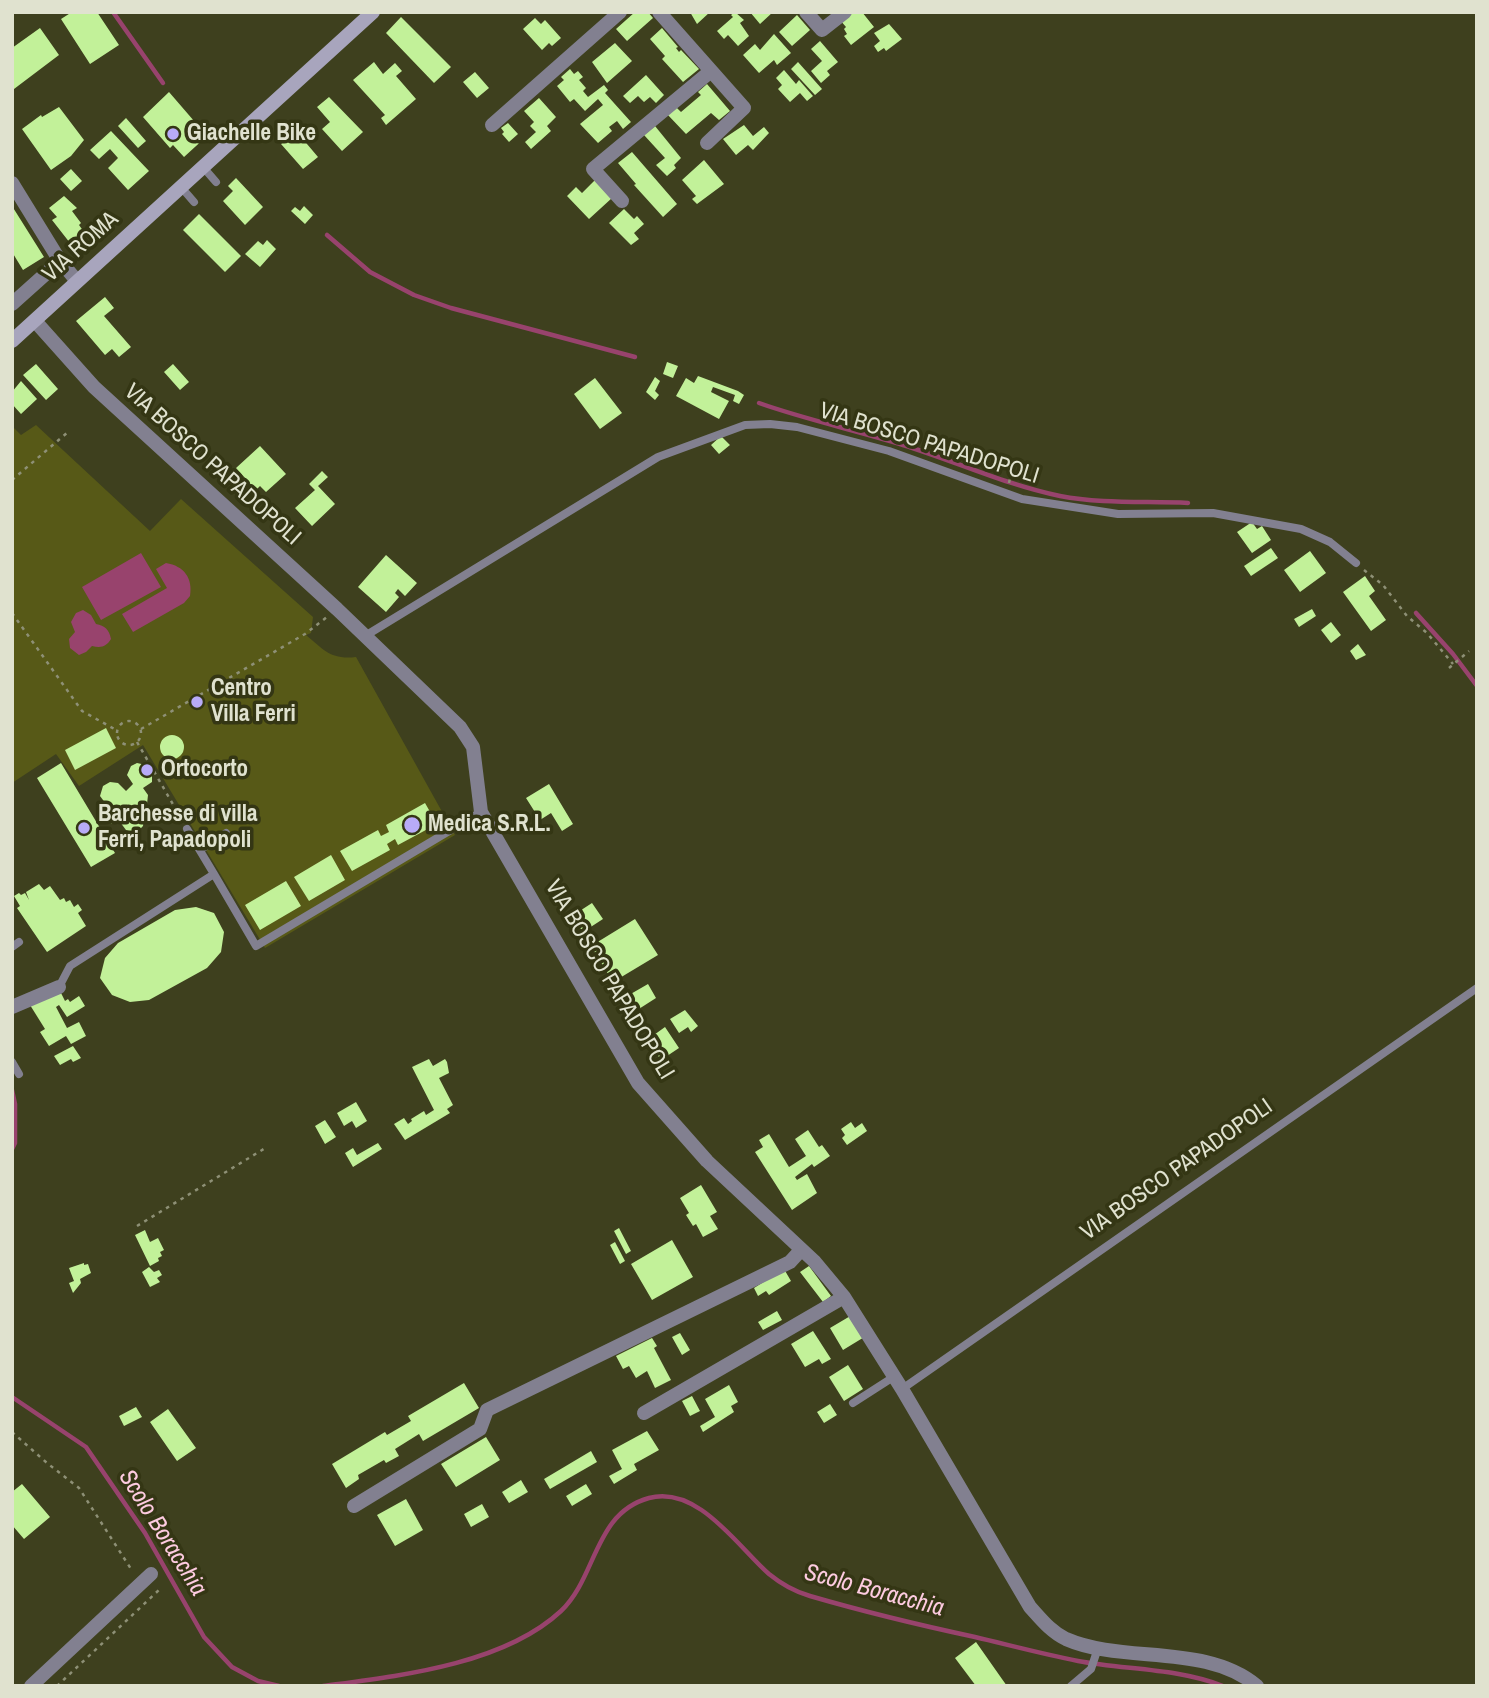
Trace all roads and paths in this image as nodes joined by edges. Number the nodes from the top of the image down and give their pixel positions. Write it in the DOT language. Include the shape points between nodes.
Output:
graph roads {
  1 [pos="373,12"];
  2 [pos="620,12"];
  3 [pos="659,12"];
  4 [pos="806,12"];
  5 [pos="845,12"];
  6 [pos="711,71"];
  7 [pos="492,125"];
  8 [pos="707,143"];
  9 [pos="203,167"];
  10 [pos="216,182"];
  11 [pos="12,183"];
  12 [pos="181,187"];
  13 [pos="622,201"];
  14 [pos="194,202"];
  15 [pos="61,261"];
  16 [pos="77,281"];
  17 [pos="12,304"];
  18 [pos="35,321"];
  19 [pos="12,341"];
  20 [pos="68,432"];
  21 [pos="1011,473"];
  22 [pos="1010,478"];
  23 [pos="12,480"];
  24 [pos="1356,563"];
  25 [pos="337,609"];
  26 [pos="12,613"];
  27 [pos="365,636"];
  28 [pos="1469,651"];
  29 [pos="1453,664"];
  30 [pos="1448,668"];
  31 [pos="141,729"];
  32 [pos="118,731"];
  33 [pos="137,742"];
  34 [pos="481,811"];
  35 [pos="187,829"];
  36 [pos="226,833"];
  37 [pos="200,849"];
  38 [pos="214,874"];
  39 [pos="59,987"];
  40 [pos="1477,988"];
  41 [pos="12,1007"];
  42 [pos="12,1062"];
  43 [pos="19,1074"];
  44 [pos="267,1147"];
  45 [pos="137,1226"];
  46 [pos="801,1250"];
  47 [pos="844,1297"];
  48 [pos="898,1382"];
  49 [pos="853,1403"];
  50 [pos="644,1413"];
  51 [pos="13,1433"];
  52 [pos="354,1506"];
  53 [pos="131,1569"];
  54 [pos="151,1574"];
  55 [pos="160,1590"];
  56 [pos="1097,1653"];
  57 [pos="31,1686"];
  58 [pos="57,1686"];
  59 [pos="1071,1686"];
  60 [pos="1257,1686"];
  1 -- 9 [label="main road, VIA ROMA"];
  2 -- 7 [label="street"];
  3 -- 6 [label="street"];
  4 -- 5 [label="street" via="822,30"];
  6 -- 8 [label="street" via="744,108"];
  6 -- 13 [label="street" via="593,169"];
  9 -- 10 [label="lane"];
  9 -- 12 [label="main road, VIA ROMA"];
  11 -- 15 [label="street"];
  12 -- 14 [label="lane"];
  12 -- 16 [label="main road, VIA ROMA"];
  15 -- 16 [label="street"];
  15 -- 17 [label="street, VIA ROMA"];
  16 -- 18 [label="main road, VIA ROMA"];
  18 -- 19 [label="main road, VIA ROMA"];
  18 -- 25 [label="street, VIA BOSCO PAPADOPOLI" via="94,387"];
  20 -- 23 [label="path"];
  21 -- 22 [label="path"];
  24 -- 27 [label="lane, VIA BOSCO PAPADOPOLI" via="1301,528 1213,513 1118,514 1022,499 889,451 797,427 745,425 658,457"];
  24 -- 29 [label="path" via="1383,585"];
  25 -- 27 [label="street, VIA BOSCO PAPADOPOLI"];
  25 -- 31 [label="path" via="305,634"];
  26 -- 32 [label="path" via="82,711"];
  27 -- 34 [label="street, VIA BOSCO PAPADOPOLI" via="460,727 473,747"];
  28 -- 29 [label="path"];
  29 -- 30 [label="path"];
  31 -- 32 [label="path" via="128,722"];
  31 -- 33 [label="path"];
  32 -- 33 [label="path" via="123,744"];
  33 -- 35 [label="path"];
  34 -- 38 [label="lane" via="256,946"];
  34 -- 46 [label="street, VIA BOSCO PAPADOPOLI" via="638,1083 707,1161"];
  35 -- 37 [label="lane"];
  36 -- 37 [label="lane"];
  37 -- 38 [label="lane"];
  38 -- 39 [label="lane" via="70,966"];
  39 -- 41 [label="street"];
  40 -- 48 [label="lane, VIA BOSCO PAPADOPOLI"];
  42 -- 43 [label="lane"];
  44 -- 45 [label="path"];
  46 -- 47 [label="street, VIA BOSCO PAPADOPOLI"];
  46 -- 52 [label="street" via="790,1262 487,1410 480,1429"];
  47 -- 48 [label="street, VIA BOSCO PAPADOPOLI"];
  47 -- 50 [label="street"];
  48 -- 49 [label="lane"];
  48 -- 56 [label="street, VIA BOSCO PAPADOPOLI" via="1030,1607 1049,1628"];
  51 -- 53 [label="path" via="79,1488"];
  54 -- 57 [label="street"];
  55 -- 58 [label="path"];
  56 -- 59 [label="lane" via="1091,1669"];
  56 -- 60 [label="street, VIA BOSCO PAPADOPOLI" via="1211,1662"];
}
